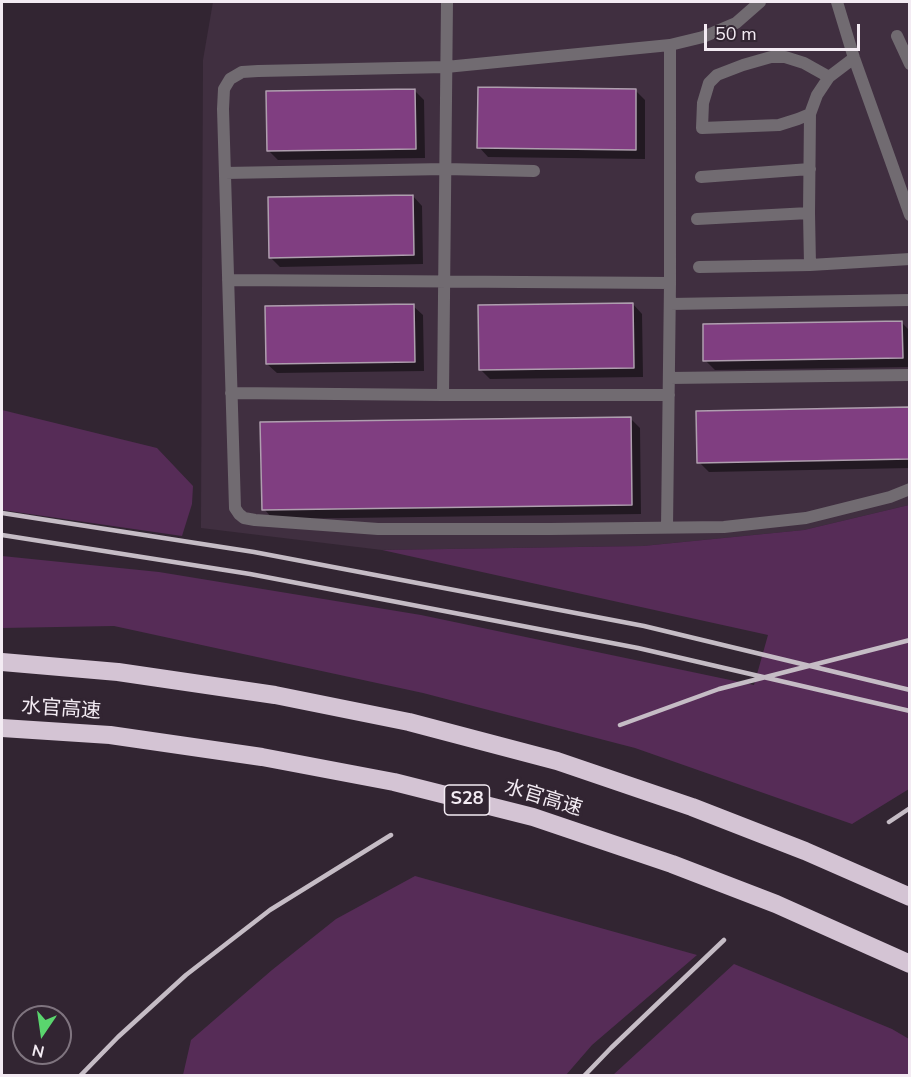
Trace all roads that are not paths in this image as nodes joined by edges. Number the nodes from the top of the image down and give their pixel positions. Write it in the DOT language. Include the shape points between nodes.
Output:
graph roads {
  1 [pos="447,2"];
  2 [pos="760,2"];
  3 [pos="837,2"];
  4 [pos="897,36"];
  5 [pos="670,45"];
  6 [pos="854,58"];
  7 [pos="909,64"];
  8 [pos="446,67"];
  9 [pos="829,77"];
  10 [pos="810,114"];
  11 [pos="810,169"];
  12 [pos="445,170"];
  13 [pos="534,171"];
  14 [pos="225,173"];
  15 [pos="701,177"];
  16 [pos="809,213"];
  17 [pos="909,215"];
  18 [pos="697,219"];
  19 [pos="909,259"];
  20 [pos="810,265"];
  21 [pos="699,267"];
  22 [pos="228,280"];
  23 [pos="444,281"];
  24 [pos="670,283"];
  25 [pos="909,300"];
  26 [pos="670,304"];
  27 [pos="909,375"];
  28 [pos="669,378"];
  29 [pos="231,393"];
  30 [pos="443,395"];
  31 [pos="669,395"];
  32 [pos="909,489"];
  33 [pos="667,527"];
  34 [pos="2,662"];
  35 [pos="2,728"];
  36 [pos="909,897"];
  37 [pos="909,964"];
  1 -- 8 [label="lane"];
  2 -- 5 [label="lane" via="736,23"];
  3 -- 6 [label="lane"];
  4 -- 7 [label="lane"];
  5 -- 8 [label="lane"];
  5 -- 24 [label="lane"];
  6 -- 9 [label="lane"];
  6 -- 17 [label="lane"];
  8 -- 12 [label="lane"];
  8 -- 14 [label="lane" via="242,72 230,79 224,89"];
  9 -- 10 [label="lane"];
  9 -- 10 [label="lane" via="785,57 771,57 717,75 709,82 703,103 702,128 779,125"];
  10 -- 11 [label="lane"];
  11 -- 15 [label="lane"];
  11 -- 16 [label="lane"];
  12 -- 13 [label="lane"];
  12 -- 14 [label="lane"];
  12 -- 23 [label="lane"];
  14 -- 22 [label="lane"];
  16 -- 18 [label="lane"];
  16 -- 20 [label="lane"];
  19 -- 20 [label="lane"];
  20 -- 21 [label="lane"];
  22 -- 23 [label="lane"];
  22 -- 29 [label="lane"];
  23 -- 24 [label="lane"];
  23 -- 30 [label="lane"];
  24 -- 26 [label="lane"];
  25 -- 26 [label="lane"];
  26 -- 28 [label="lane"];
  27 -- 28 [label="lane"];
  28 -- 31 [label="lane"];
  29 -- 30 [label="lane"];
  29 -- 33 [label="lane" via="234,500 244,518 378,529"];
  30 -- 31 [label="lane"];
  31 -- 33 [label="lane"];
  32 -- 33 [label="lane" via="807,518"];
  34 -- 36 [label="highway, 水官高速" via="118,672 253,692 409,722 557,761 692,807"];
  35 -- 37 [label="highway, 水官高速 / S28" via="110,735 262,758 394,782 533,817 766,900"];
}
